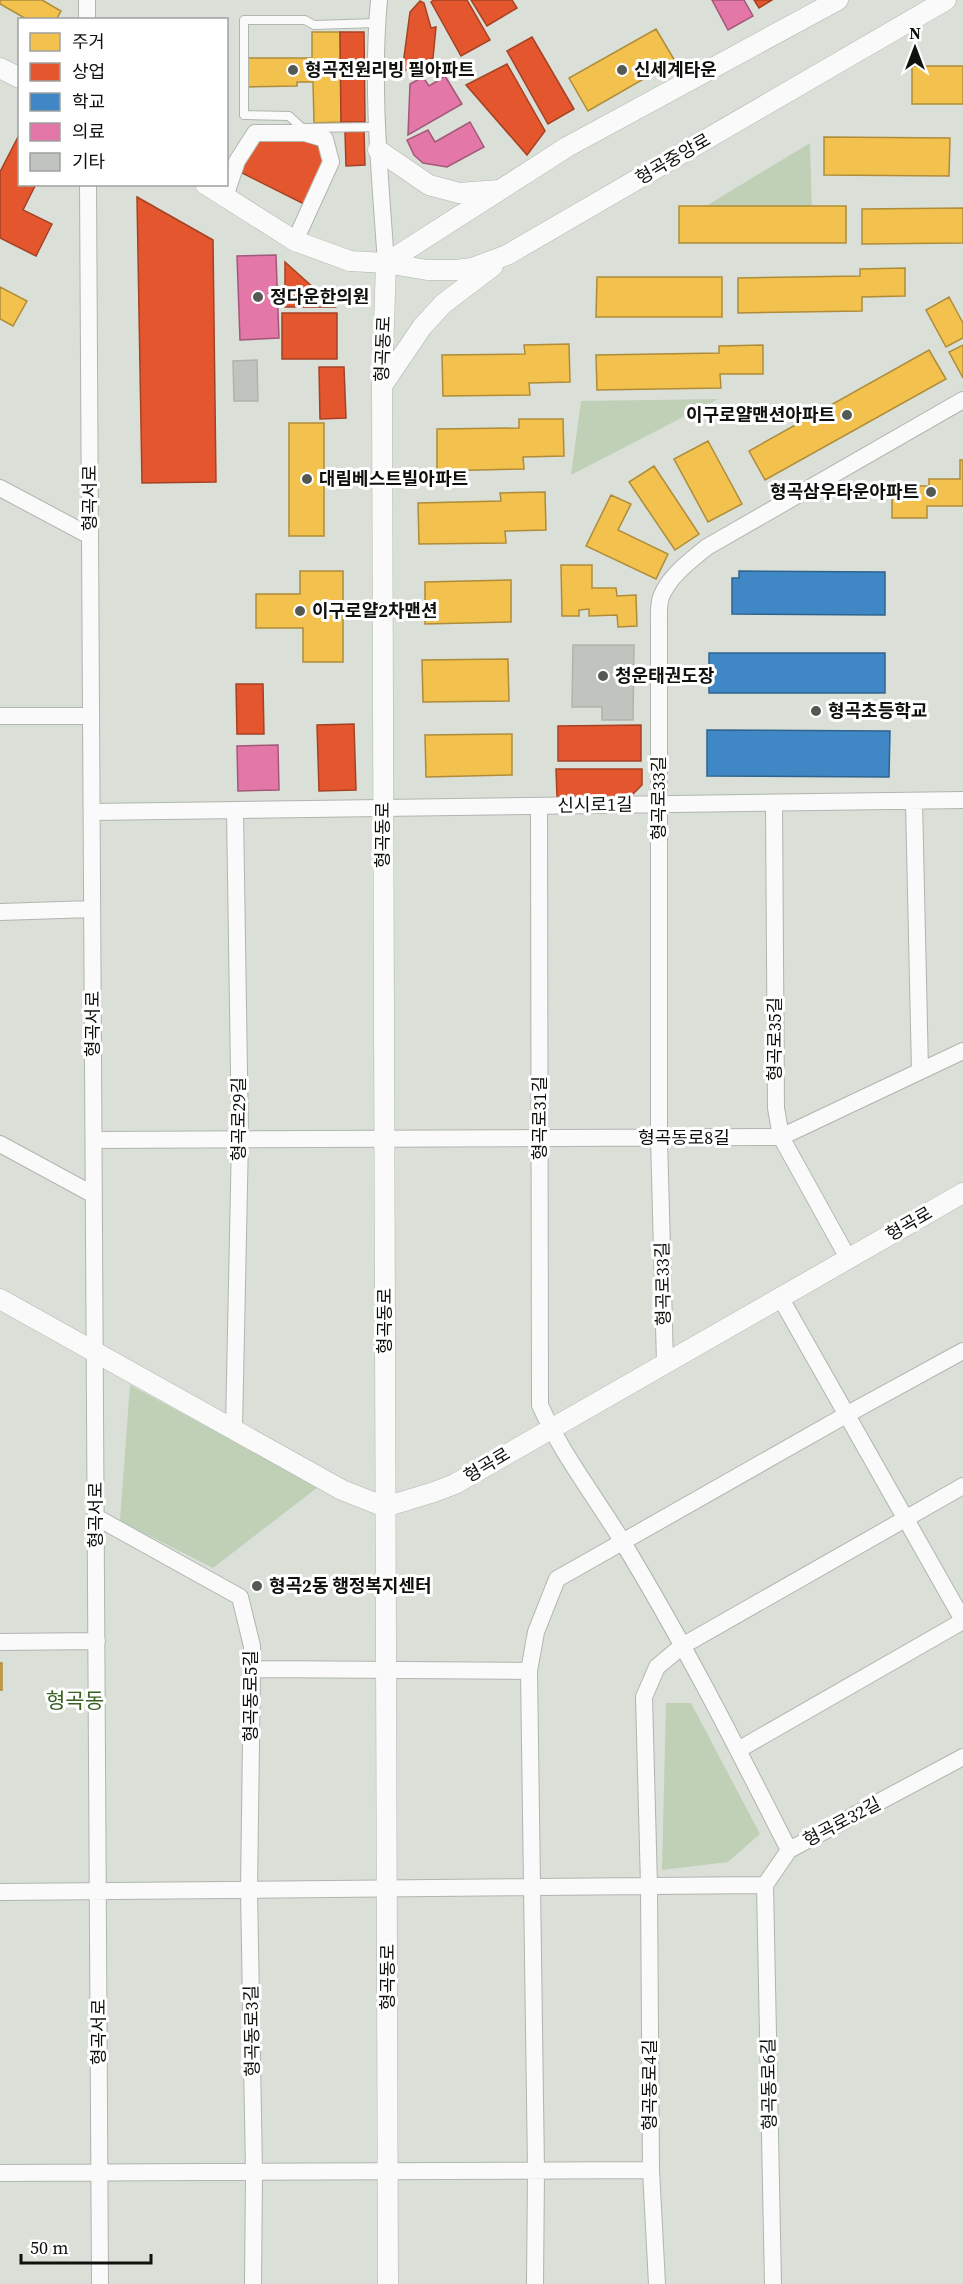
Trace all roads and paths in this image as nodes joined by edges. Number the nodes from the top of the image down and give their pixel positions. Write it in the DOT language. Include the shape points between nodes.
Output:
graph roads {
  1 [pos="87,0"];
  2 [pos="379,0"];
  3 [pos="838,0"];
  4 [pos="946,0"];
  5 [pos="87,18"];
  6 [pos="377,23"];
  7 [pos="0,68"];
  8 [pos="18,77"];
  9 [pos="378,127"];
  10 [pos="378,150"];
  11 [pos="88,186"];
  12 [pos="208,186"];
  13 [pos="499,190"];
  14 [pos="225,197"];
  15 [pos="295,241"];
  16 [pos="507,255"];
  17 [pos="386,263"];
  18 [pos="382,386"];
  19 [pos="963,400"];
  20 [pos="0,488"];
  21 [pos="90,536"];
  22 [pos="0,716"];
  23 [pos="91,716"];
  24 [pos="963,800"];
  25 [pos="914,801"];
  26 [pos="774,803"];
  27 [pos="659,804"];
  28 [pos="539,806"];
  29 [pos="383,808"];
  30 [pos="235,810"];
  31 [pos="92,812"];
  32 [pos="92,909"];
  33 [pos="0,912"];
  34 [pos="963,1051"];
  35 [pos="920,1071"];
  36 [pos="782,1137"];
  37 [pos="385,1138"];
  38 [pos="540,1138"];
  39 [pos="659,1138"];
  40 [pos="240,1139"];
  41 [pos="94,1140"];
  42 [pos="0,1144"];
  43 [pos="963,1193"];
  44 [pos="94,1195"];
  45 [pos="848,1258"];
  46 [pos="780,1297"];
  47 [pos="0,1299"];
  48 [pos="963,1352"];
  49 [pos="95,1353"];
  50 [pos="665,1363"];
  51 [pos="846,1414"];
  52 [pos="234,1428"];
  53 [pos="550,1428"];
  54 [pos="963,1486"];
  55 [pos="385,1507"];
  56 [pos="96,1517"];
  57 [pos="906,1519"];
  58 [pos="622,1541"];
  59 [pos="963,1620"];
  60 [pos="97,1641"];
  61 [pos="0,1642"];
  62 [pos="682,1646"];
  63 [pos="252,1669"];
  64 [pos="385,1670"];
  65 [pos="529,1671"];
  66 [pos="738,1750"];
  67 [pos="963,1758"];
  68 [pos="789,1850"];
  69 [pos="765,1885"];
  70 [pos="649,1886"];
  71 [pos="532,1887"];
  72 [pos="388,1888"];
  73 [pos="249,1890"];
  74 [pos="98,1891"];
  75 [pos="0,1892"];
  76 [pos="536,2170"];
  77 [pos="651,2170"];
  78 [pos="388,2171"];
  79 [pos="100,2172"];
  80 [pos="254,2172"];
  81 [pos="0,2173"];
  82 [pos="100,2284"];
  83 [pos="254,2284"];
  84 [pos="388,2284"];
  85 [pos="535,2284"];
  86 [pos="657,2284"];
  87 [pos="773,2284"];
  1 -- 5 [label="street"];
  2 -- 6 [label="street, 형곡동로"];
  3 -- 13 [label="street" via="567,147"];
  4 -- 16 [label="street, 형곡중앙로"];
  6 -- 9 [label="street, 형곡동로"];
  6 -- 9 [label="lane" via="314,25 305,20 244,20 244,116 289,116 302,128"];
  7 -- 8 [label="street"];
  9 -- 10 [label="street, 형곡동로"];
  10 -- 13 [label="street" via="429,185 459,193"];
  10 -- 17 [label="street, 형곡동로"];
  11 -- 21 [label="street, 형곡서로"];
  12 -- 14 [label="street, 형곡중앙로"];
  13 -- 17 [label="street"];
  14 -- 15 [label="street, 형곡중앙로"];
  14 -- 15 [label="street" via="237,161 255,133 305,133 325,139 332,162"];
  15 -- 17 [label="street, 형곡중앙로" via="350,261"];
  16 -- 17 [label="street, 형곡중앙로" via="456,270"];
  16 -- 18 [label="street" via="443,304 422,327"];
  17 -- 18 [label="street, 형곡동로"];
  18 -- 29 [label="street, 형곡동로"];
  19 -- 27 [label="street, 형곡로33길" via="707,547 669,582 661,599 659,626"];
  20 -- 21 [label="street"];
  21 -- 23 [label="street, 형곡서로"];
  22 -- 23 [label="street"];
  23 -- 31 [label="street, 형곡서로"];
  24 -- 25 [label="street, 신시로1길"];
  25 -- 26 [label="street, 신시로1길"];
  25 -- 35 [label="street"];
  26 -- 27 [label="street, 신시로1길"];
  26 -- 36 [label="street, 형곡로35길" via="776,1108"];
  27 -- 28 [label="street, 신시로1길"];
  27 -- 39 [label="street, 형곡로33길"];
  28 -- 29 [label="street, 신시로1길"];
  28 -- 38 [label="street, 형곡로31길"];
  29 -- 30 [label="street"];
  29 -- 37 [label="street, 형곡동로"];
  30 -- 31 [label="street"];
  30 -- 40 [label="street, 형곡로29길"];
  31 -- 32 [label="street, 형곡서로"];
  32 -- 33 [label="street"];
  32 -- 41 [label="street, 형곡서로"];
  34 -- 35 [label="street, 형곡동로8길"];
  35 -- 36 [label="street, 형곡동로8길"];
  36 -- 39 [label="street, 형곡동로8길"];
  36 -- 45 [label="street, 형곡로35길"];
  37 -- 38 [label="street, 형곡동로8길"];
  37 -- 40 [label="street"];
  37 -- 55 [label="street, 형곡동로"];
  38 -- 39 [label="street, 형곡동로8길"];
  38 -- 53 [label="street, 형곡로31길" via="540,1405"];
  39 -- 50 [label="street, 형곡로33길"];
  40 -- 41 [label="street"];
  40 -- 52 [label="street, 형곡로29길"];
  41 -- 44 [label="street, 형곡서로"];
  42 -- 44 [label="street"];
  43 -- 45 [label="street, 형곡로"];
  44 -- 49 [label="street, 형곡서로"];
  45 -- 46 [label="street, 형곡로"];
  46 -- 50 [label="street, 형곡로"];
  46 -- 51 [label="street"];
  47 -- 49 [label="street"];
  48 -- 51 [label="street"];
  49 -- 52 [label="street"];
  49 -- 56 [label="street, 형곡서로"];
  50 -- 53 [label="street, 형곡로"];
  51 -- 57 [label="street"];
  51 -- 58 [label="street"];
  52 -- 55 [label="street" via="342,1490"];
  53 -- 55 [label="street, 형곡로" via="455,1484"];
  53 -- 58 [label="street, 형곡로32길"];
  54 -- 57 [label="street"];
  55 -- 64 [label="street, 형곡동로"];
  56 -- 60 [label="street, 형곡서로"];
  56 -- 63 [label="street, 형곡동로5길" via="240,1597 252,1646"];
  57 -- 59 [label="street"];
  57 -- 62 [label="street"];
  58 -- 62 [label="street, 형곡로32길"];
  58 -- 65 [label="street" via="557,1579 536,1632"];
  59 -- 66 [label="street"];
  60 -- 61 [label="street"];
  60 -- 74 [label="street, 형곡서로"];
  62 -- 66 [label="street, 형곡로32길"];
  62 -- 70 [label="street" via="657,1667 644,1697"];
  63 -- 64 [label="street"];
  63 -- 73 [label="street, 형곡동로5길"];
  64 -- 65 [label="street"];
  64 -- 72 [label="street, 형곡동로"];
  65 -- 71 [label="street"];
  66 -- 68 [label="street, 형곡로32길"];
  67 -- 68 [label="street, 형곡로32길"];
  68 -- 69 [label="street"];
  69 -- 70 [label="street"];
  69 -- 87 [label="street, 형곡동로6길"];
  70 -- 71 [label="street"];
  70 -- 77 [label="street, 형곡동로4길"];
  71 -- 72 [label="street"];
  71 -- 76 [label="street"];
  72 -- 73 [label="street"];
  72 -- 78 [label="street, 형곡동로"];
  73 -- 74 [label="street"];
  73 -- 80 [label="street, 형곡동로3길"];
  74 -- 75 [label="street"];
  74 -- 79 [label="street, 형곡서로"];
  76 -- 77 [label="street"];
  76 -- 78 [label="street"];
  76 -- 85 [label="street"];
  77 -- 86 [label="street, 형곡동로4길"];
  78 -- 80 [label="street"];
  78 -- 84 [label="street, 형곡동로"];
  79 -- 80 [label="street"];
  79 -- 81 [label="street"];
  79 -- 82 [label="street, 형곡서로"];
  80 -- 83 [label="street, 형곡동로3길"];
}
